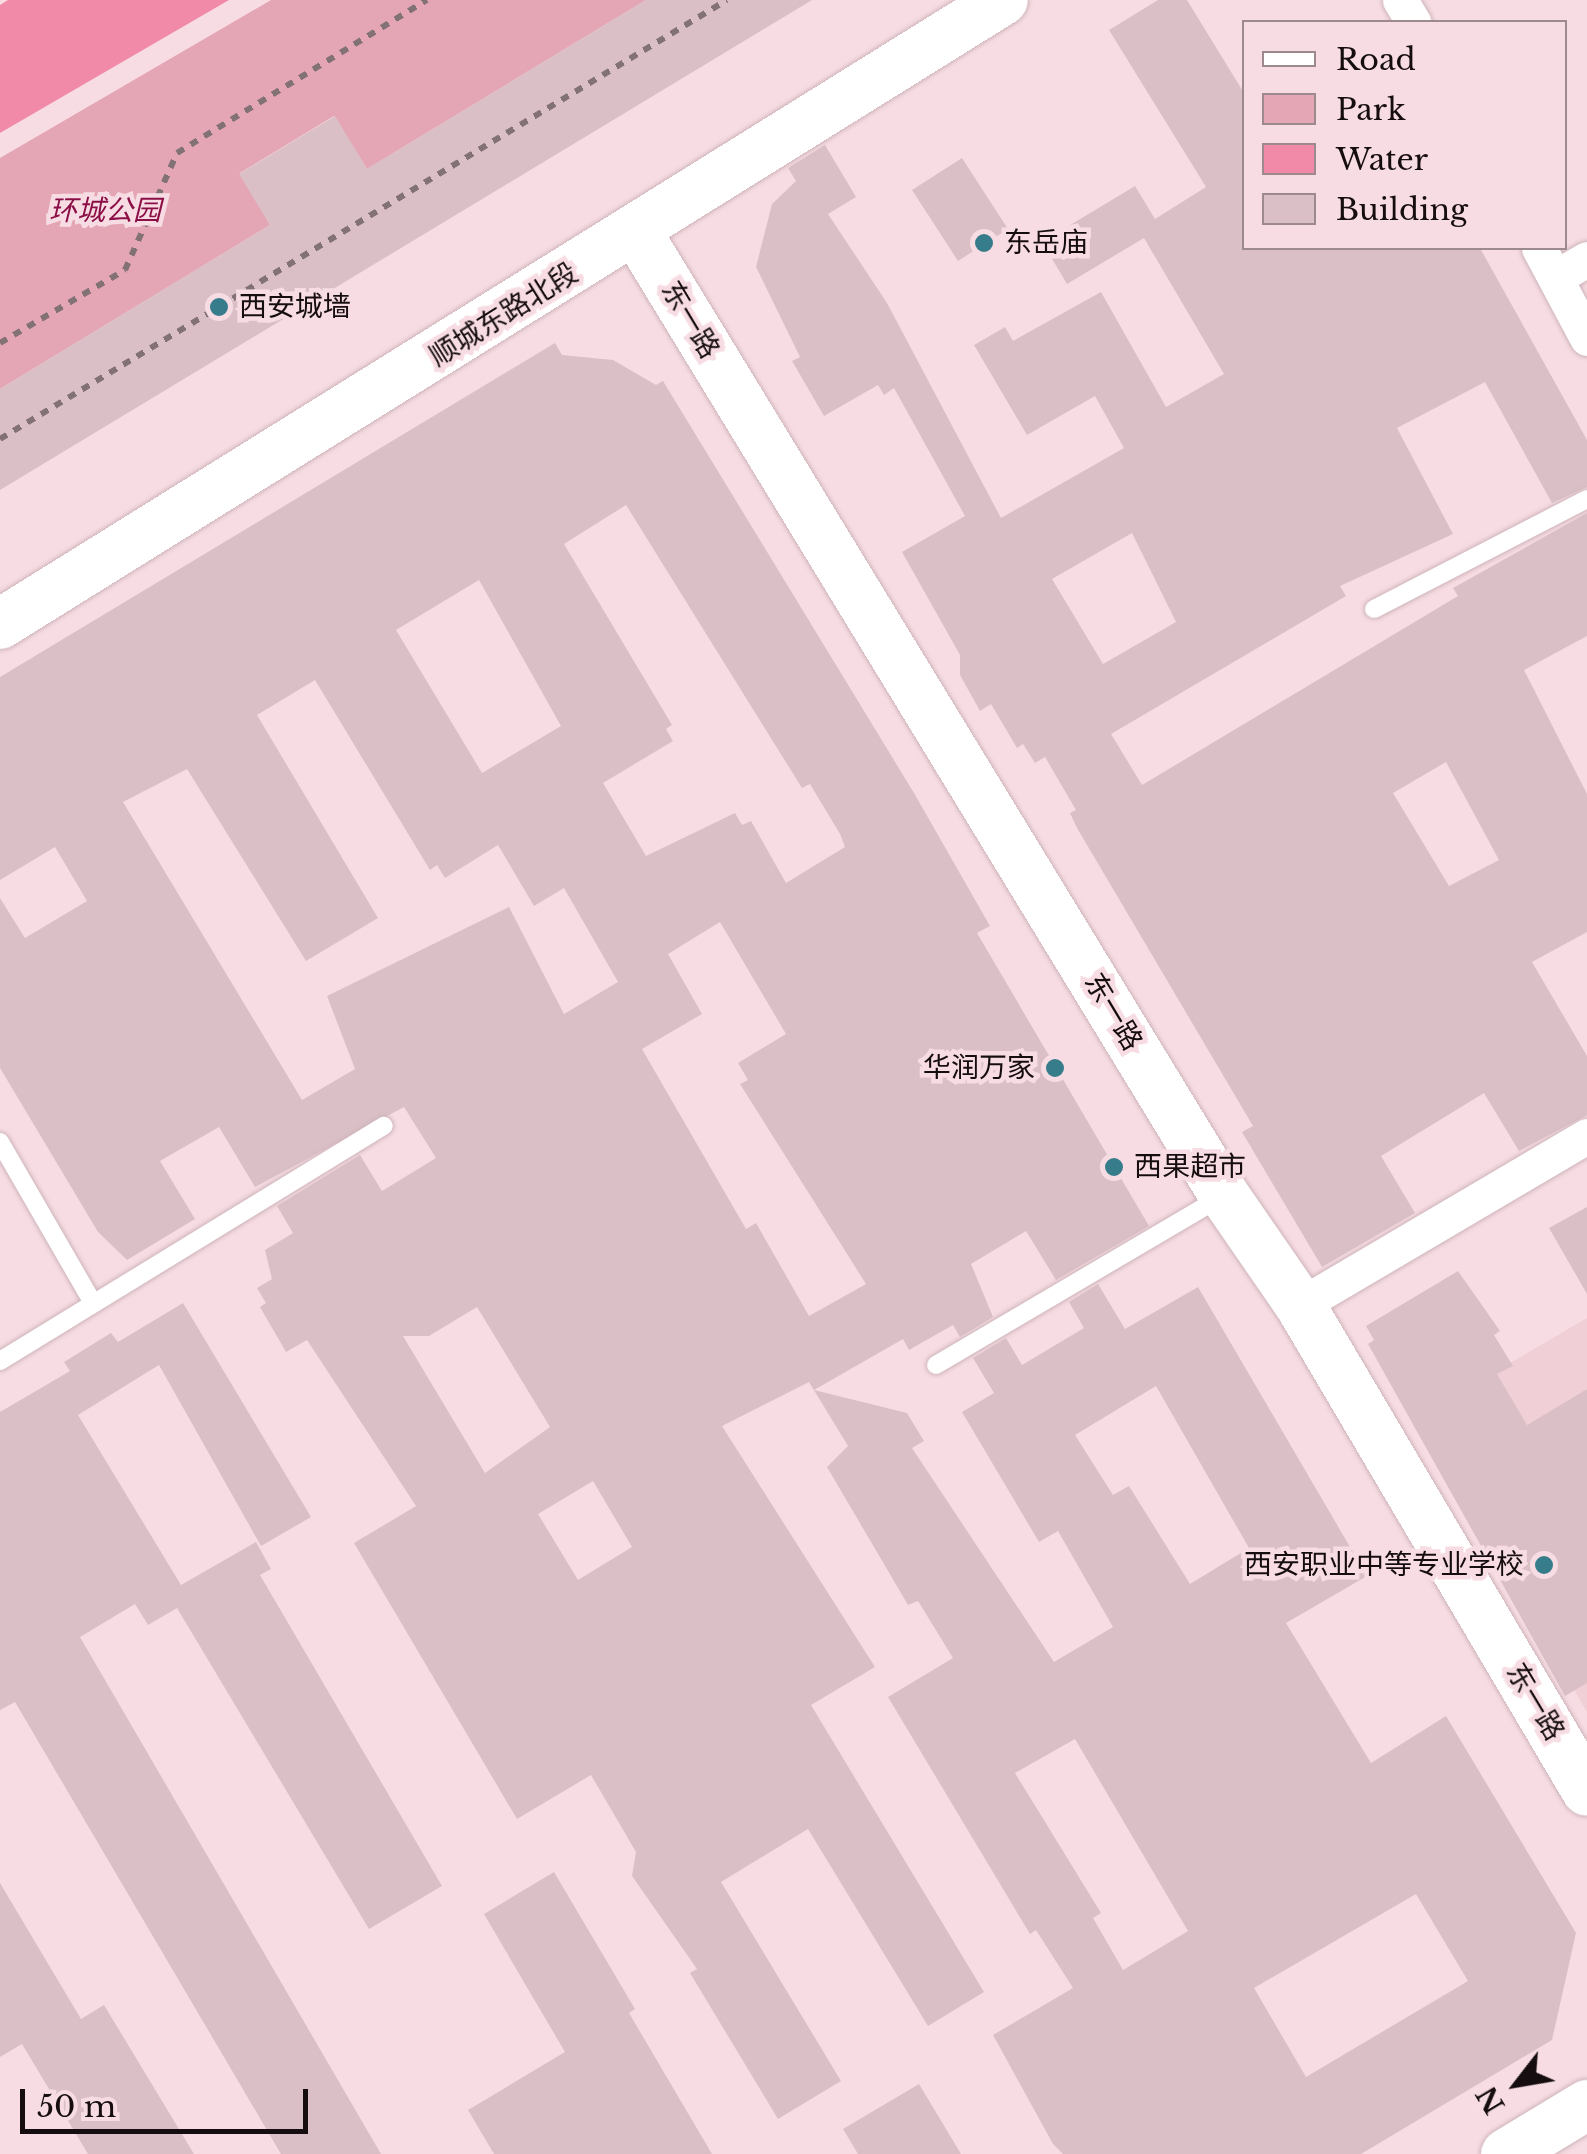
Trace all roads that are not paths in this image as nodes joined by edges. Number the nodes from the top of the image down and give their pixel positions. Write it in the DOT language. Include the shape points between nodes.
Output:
graph roads {
  1 [pos="1003,0"];
  2 [pos="637,233"];
  3 [pos="1587,259"];
  4 [pos="1548,262"];
  5 [pos="1587,338"];
  6 [pos="1587,499"];
  7 [pos="1374,609"];
  8 [pos="0,624"];
  9 [pos="384,1126"];
  10 [pos="1587,1136"];
  11 [pos="0,1142"];
  12 [pos="1224,1195"];
  13 [pos="93,1303"];
  14 [pos="1300,1305"];
  15 [pos="0,1361"];
  16 [pos="936,1365"];
  17 [pos="1587,1790"];
  18 [pos="1587,2105"];
  19 [pos="1506,2154"];
  1 -- 2 [label="street, 顺城东路北段"];
  2 -- 8 [label="street, 顺城东路北段"];
  2 -- 12 [label="street, 东一路"];
  3 -- 4 [label="street"];
  4 -- 5 [label="street"];
  6 -- 7 [label="lane"];
  9 -- 13 [label="lane"];
  10 -- 14 [label="street"];
  11 -- 13 [label="lane"];
  12 -- 14 [label="street, 东一路"];
  12 -- 16 [label="lane"];
  13 -- 15 [label="lane"];
  14 -- 17 [label="street, 东一路"];
  18 -- 19 [label="street"];
}
